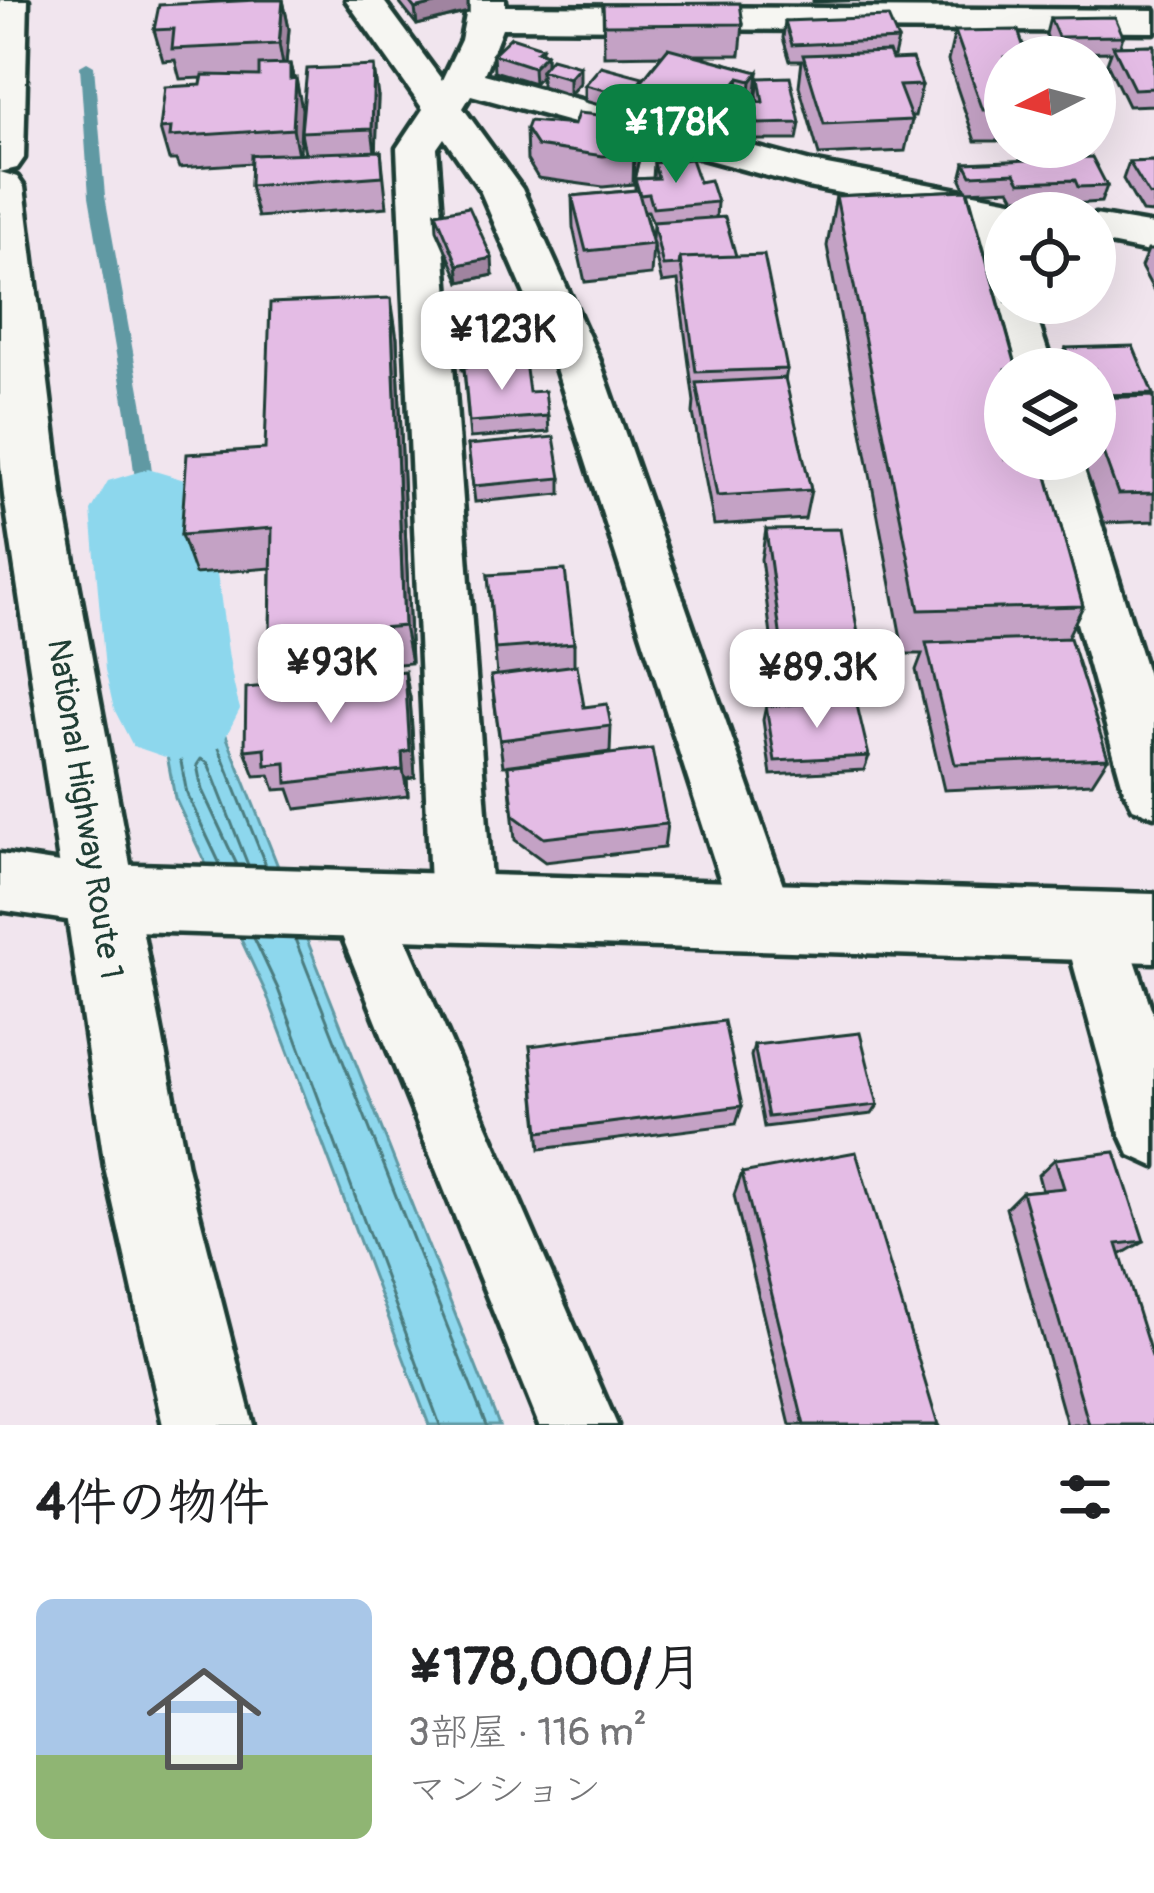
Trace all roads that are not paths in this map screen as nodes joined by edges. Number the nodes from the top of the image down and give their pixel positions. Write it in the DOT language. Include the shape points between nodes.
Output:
graph roads {
  1 [pos="7,0"];
  2 [pos="364,0"];
  3 [pos="1147,0"];
  4 [pos="487,8"];
  5 [pos="1154,17"];
  6 [pos="452,93"];
  7 [pos="0,158"];
  8 [pos="0,187"];
  9 [pos="984,207"];
  10 [pos="1116,231"];
  11 [pos="1154,238"];
  12 [pos="1062,480"];
  13 [pos="1154,790"];
  14 [pos="0,882"];
  15 [pos="115,897"];
  16 [pos="341,905"];
  17 [pos="462,907"];
  18 [pos="764,919"];
  19 [pos="1125,927"];
  20 [pos="1154,1131"];
  21 [pos="208,1425"];
  22 [pos="578,1425"];
  1 -- 7 [label="main road"];
  2 -- 6 [label="street"];
  3 -- 5 [label="street"];
  4 -- 5 [label="street"];
  4 -- 6 [label="street"];
  6 -- 9 [label="street"];
  6 -- 17 [label="street" via="417,148"];
  6 -- 18 [label="street" via="576,359"];
  8 -- 15 [label="main road, National Highway Route 1" via="34,496"];
  10 -- 11 [label="street"];
  12 -- 13 [label="street"];
  14 -- 15 [label="street"];
  15 -- 16 [label="main road"];
  15 -- 21 [label="main road, National Highway Route 1" via="146,1167"];
  16 -- 17 [label="main road"];
  16 -- 22 [label="street"];
  17 -- 18 [label="main road"];
  18 -- 19 [label="main road"];
  19 -- 20 [label="street"];
}
